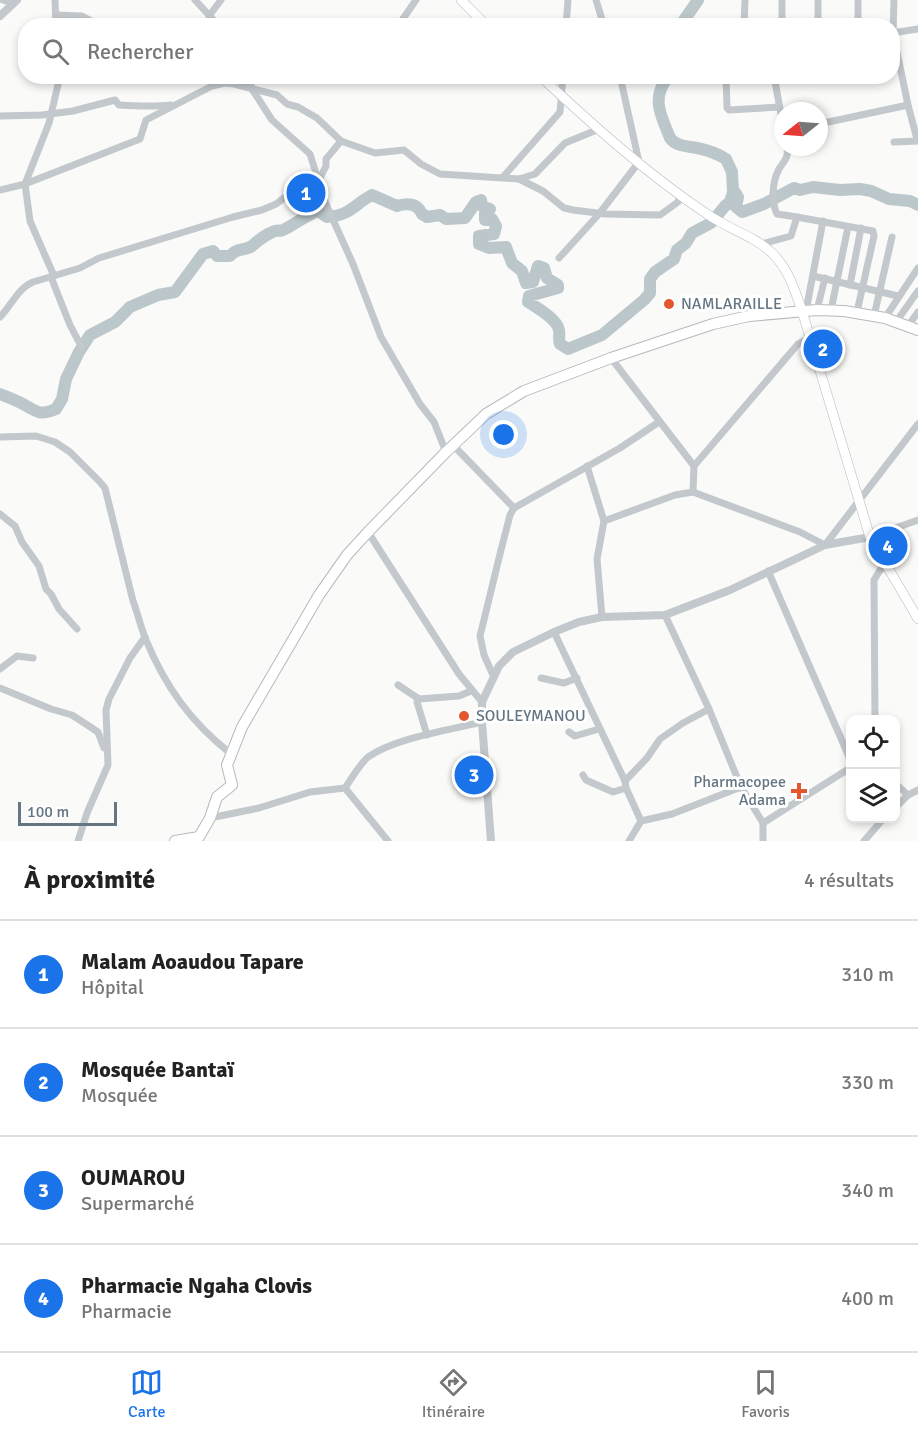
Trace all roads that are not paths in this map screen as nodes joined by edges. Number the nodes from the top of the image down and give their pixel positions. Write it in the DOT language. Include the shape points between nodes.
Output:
graph roads {
  1 [pos="55,0"];
  2 [pos="195,0"];
  3 [pos="221,0"];
  4 [pos="416,0"];
  5 [pos="461,0"];
  6 [pos="568,0"];
  7 [pos="596,0"];
  8 [pos="745,0"];
  9 [pos="782,0"];
  10 [pos="818,0"];
  11 [pos="858,0"];
  12 [pos="894,0"];
  13 [pos="11,1"];
  14 [pos="56,15"];
  15 [pos="0,16"];
  16 [pos="209,16"];
  17 [pos="86,18"];
  18 [pos="404,18"];
  19 [pos="479,18"];
  20 [pos="567,18"];
  21 [pos="602,18"];
  22 [pos="744,18"];
  23 [pos="782,18"];
  24 [pos="818,18"];
  25 [pos="858,18"];
  26 [pos="893,18"];
  27 [pos="918,28"];
  28 [pos="900,32"];
  29 [pos="900,67"];
  30 [pos="58,84"];
  31 [pos="221,84"];
  32 [pos="230,84"];
  33 [pos="250,84"];
  34 [pos="548,84"];
  35 [pos="563,84"];
  36 [pos="622,84"];
  37 [pos="726,84"];
  38 [pos="775,84"];
  39 [pos="252,89"];
  40 [pos="562,97"];
  41 [pos="778,102"];
  42 [pos="177,105"];
  43 [pos="908,105"];
  44 [pos="774,107"];
  45 [pos="52,114"];
  46 [pos="0,116"];
  47 [pos="828,122"];
  48 [pos="599,129"];
  49 [pos="918,140"];
  50 [pos="341,141"];
  51 [pos="894,142"];
  52 [pos="787,156"];
  53 [pos="639,162"];
  54 [pos="504,177"];
  55 [pos="519,179"];
  56 [pos="319,180"];
  57 [pos="25,184"];
  58 [pos="0,190"];
  59 [pos="680,195"];
  60 [pos="599,214"];
  61 [pos="797,217"];
  62 [pos="823,220"];
  63 [pos="848,227"];
  64 [pos="861,228"];
  65 [pos="892,237"];
  66 [pos="762,244"];
  67 [pos="559,258"];
  68 [pos="918,268"];
  69 [pos="52,276"];
  70 [pos="813,276"];
  71 [pos="825,278"];
  72 [pos="837,281"];
  73 [pos="850,285"];
  74 [pos="864,288"];
  75 [pos="918,291"];
  76 [pos="880,292"];
  77 [pos="898,296"];
  78 [pos="831,310"];
  79 [pos="808,311"];
  80 [pos="857,312"];
  81 [pos="918,312"];
  82 [pos="1,315"];
  83 [pos="879,317"];
  84 [pos="896,322"];
  85 [pos="913,328"];
  86 [pos="809,338"];
  87 [pos="81,346"];
  88 [pos="611,358"];
  89 [pos="659,422"];
  90 [pos="918,424"];
  91 [pos="0,437"];
  92 [pos="450,448"];
  93 [pos="587,466"];
  94 [pos="694,466"];
  95 [pos="693,492"];
  96 [pos="857,501"];
  97 [pos="514,508"];
  98 [pos="0,514"];
  99 [pos="918,520"];
  100 [pos="604,521"];
  101 [pos="368,532"];
  102 [pos="870,537"];
  103 [pos="825,545"];
  104 [pos="886,566"];
  105 [pos="768,571"];
  106 [pos="665,615"];
  107 [pos="603,617"];
  108 [pos="918,619"];
  109 [pos="77,629"];
  110 [pos="555,632"];
  111 [pos="145,637"];
  112 [pos="33,657"];
  113 [pos="0,669"];
  114 [pos="493,675"];
  115 [pos="541,678"];
  116 [pos="577,678"];
  117 [pos="398,685"];
  118 [pos="0,688"];
  119 [pos="471,691"];
  120 [pos="419,699"];
  121 [pos="482,702"];
  122 [pos="709,710"];
  123 [pos="875,715"];
  124 [pos="482,722"];
  125 [pos="599,729"];
  126 [pos="569,732"];
  127 [pos="427,735"];
  128 [pos="846,750"];
  129 [pos="106,753"];
  130 [pos="231,754"];
  131 [pos="848,769"];
  132 [pos="583,775"];
  133 [pos="625,784"];
  134 [pos="741,787"];
  135 [pos="345,788"];
  136 [pos="900,788"];
  137 [pos="918,790"];
  138 [pos="908,795"];
  139 [pos="900,803"];
  140 [pos="210,818"];
  141 [pos="641,821"];
  142 [pos="763,823"];
  143 [pos="880,823"];
  144 [pos="199,839"];
  145 [pos="78,841"];
  146 [pos="175,841"];
  147 [pos="388,841"];
  148 [pos="491,841"];
  149 [pos="629,841"];
  150 [pos="764,841"];
  151 [pos="864,841"];
  1 -- 14 [label="street"];
  2 -- 16 [label="street"];
  3 -- 16 [label="street"];
  4 -- 18 [label="street"];
  5 -- 19 [label="main road"];
  6 -- 20 [label="street"];
  7 -- 21 [label="street"];
  8 -- 22 [label="street"];
  9 -- 23 [label="street"];
  10 -- 24 [label="street"];
  11 -- 25 [label="street"];
  12 -- 26 [label="street"];
  13 -- 15 [label="street"];
  14 -- 17 [label="street"];
  27 -- 28 [label="street"];
  29 -- 43 [label="street"];
  30 -- 45 [label="street"];
  31 -- 42 [label="street"];
  32 -- 39 [label="street"];
  33 -- 39 [label="street"];
  34 -- 40 [label="main road"];
  35 -- 40 [label="street"];
  36 -- 53 [label="street"];
  37 -- 44 [label="street" via="729,110"];
  38 -- 41 [label="street"];
  39 -- 50 [label="street" via="277,95 287,104 306,111"];
  39 -- 56 [label="street" via="272,120 310,154"];
  40 -- 48 [label="main road"];
  40 -- 54 [label="street" via="560,112"];
  42 -- 45 [label="street" via="134,107 119,105 115,100"];
  42 -- 57 [label="street" via="146,120 140,139"];
  43 -- 47 [label="street"];
  43 -- 49 [label="street"];
  45 -- 46 [label="street"];
  45 -- 57 [label="street"];
  48 -- 53 [label="main road"];
  48 -- 55 [label="street" via="565,143 535,174"];
  49 -- 51 [label="street"];
  50 -- 54 [label="street" via="375,153 404,150 440,174"];
  50 -- 56 [label="street" via="326,159"];
  52 -- 61 [label="street" via="777,176 774,203 777,214"];
  53 -- 59 [label="main road"];
  53 -- 60 [label="street"];
  54 -- 55 [label="street"];
  55 -- 60 [label="street" via="564,208"];
  56 -- 69 [label="street" via="262,210 99,258"];
  56 -- 92 [label="street" via="381,337"];
  57 -- 58 [label="street"];
  57 -- 69 [label="street" via="30,221"];
  59 -- 60 [label="street" via="678,202 660,215"];
  59 -- 66 [label="main road" via="724,225"];
  60 -- 67 [label="street"];
  61 -- 62 [label="street"];
  61 -- 66 [label="street" via="791,236"];
  62 -- 63 [label="street"];
  62 -- 70 [label="street"];
  63 -- 64 [label="street"];
  63 -- 72 [label="street"];
  64 -- 73 [label="street"];
  64 -- 74 [label="street" via="875,234"];
  65 -- 76 [label="street"];
  66 -- 79 [label="main road" via="780,262"];
  68 -- 77 [label="street"];
  69 -- 82 [label="street" via="26,285"];
  69 -- 87 [label="street"];
  70 -- 71 [label="street"];
  70 -- 79 [label="street"];
  71 -- 72 [label="street"];
  71 -- 79 [label="street"];
  72 -- 73 [label="street"];
  72 -- 78 [label="street"];
  73 -- 74 [label="street"];
  74 -- 76 [label="street"];
  74 -- 80 [label="street"];
  75 -- 84 [label="street"];
  76 -- 77 [label="street"];
  76 -- 83 [label="street"];
  77 -- 83 [label="street"];
  78 -- 79 [label="main road"];
  78 -- 80 [label="main road"];
  79 -- 86 [label="main road"];
  79 -- 88 [label="main road" via="749,316 713,324"];
  80 -- 83 [label="main road"];
  81 -- 85 [label="street"];
  83 -- 84 [label="main road"];
  84 -- 85 [label="main road"];
  86 -- 94 [label="street" via="798,344"];
  86 -- 96 [label="main road"];
  88 -- 89 [label="street"];
  88 -- 92 [label="main road" via="524,391 486,414"];
  89 -- 93 [label="street"];
  89 -- 94 [label="street"];
  90 -- 96 [label="street"];
  91 -- 111 [label="street" via="36,436 54,442 70,452 105,488"];
  92 -- 97 [label="street"];
  92 -- 101 [label="main road"];
  93 -- 97 [label="street"];
  93 -- 100 [label="street"];
  94 -- 95 [label="street"];
  95 -- 100 [label="street"];
  95 -- 103 [label="street"];
  96 -- 102 [label="main road"];
  96 -- 103 [label="street"];
  97 -- 114 [label="street" via="480,636"];
  98 -- 109 [label="street" via="15,526 39,566 46,589"];
  99 -- 102 [label="street"];
  100 -- 107 [label="street" via="597,559"];
  101 -- 119 [label="street"];
  101 -- 130 [label="main road" via="319,595 242,726"];
  102 -- 103 [label="street"];
  102 -- 104 [label="main road"];
  103 -- 105 [label="street"];
  104 -- 108 [label="main road"];
  104 -- 123 [label="street" via="874,580"];
  105 -- 106 [label="street"];
  105 -- 128 [label="street"];
  106 -- 107 [label="street"];
  106 -- 122 [label="street"];
  107 -- 110 [label="street"];
  110 -- 114 [label="street" via="513,652"];
  110 -- 116 [label="street"];
  111 -- 129 [label="street" via="109,699"];
  111 -- 130 [label="street" via="160,674 185,711"];
  112 -- 113 [label="street" via="17,656"];
  114 -- 121 [label="street"];
  115 -- 116 [label="street" via="564,683"];
  116 -- 125 [label="street"];
  117 -- 120 [label="street"];
  118 -- 129 [label="street" via="72,715 98,732"];
  119 -- 120 [label="street" via="459,696"];
  119 -- 121 [label="street"];
  120 -- 127 [label="street"];
  121 -- 124 [label="street"];
  122 -- 133 [label="street" via="660,739"];
  122 -- 134 [label="street"];
  124 -- 127 [label="street"];
  124 -- 148 [label="street"];
  125 -- 126 [label="street" via="575,736"];
  125 -- 133 [label="street"];
  127 -- 135 [label="street" via="366,759"];
  129 -- 145 [label="street" via="108,765"];
  130 -- 140 [label="main road" via="227,765 232,785 217,797"];
  131 -- 142 [label="street"];
  132 -- 133 [label="street" via="613,792"];
  133 -- 141 [label="street"];
  134 -- 141 [label="street" via="672,814"];
  134 -- 142 [label="street"];
  135 -- 140 [label="street" via="310,792"];
  135 -- 147 [label="street"];
  136 -- 138 [label="street"];
  137 -- 138 [label="street"];
  138 -- 139 [label="street"];
  140 -- 144 [label="main road"];
  141 -- 149 [label="street"];
  142 -- 150 [label="street"];
  143 -- 151 [label="street"];
  144 -- 146 [label="main road"];
}
